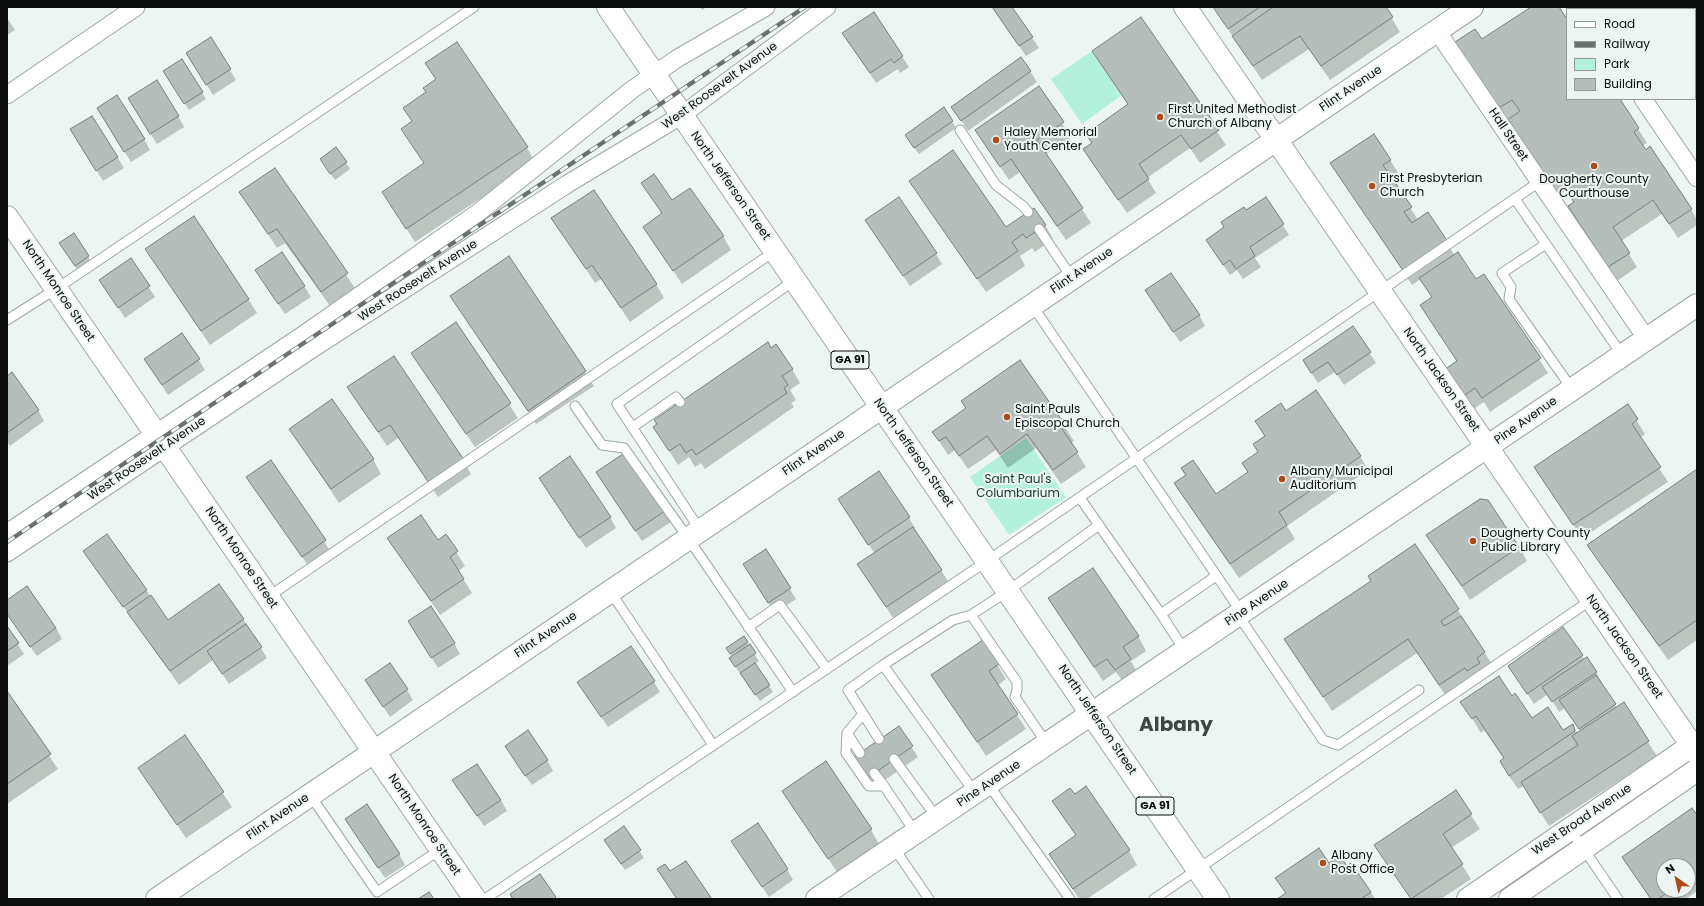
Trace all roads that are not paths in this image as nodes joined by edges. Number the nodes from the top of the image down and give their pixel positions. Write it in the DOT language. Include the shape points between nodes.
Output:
graph roads {
  1 [pos="136,7"];
  2 [pos="474,7"];
  3 [pos="608,7"];
  4 [pos="766,7"];
  5 [pos="827,7"];
  6 [pos="1185,7"];
  7 [pos="1472,7"];
  8 [pos="1437,31"];
  9 [pos="654,75"];
  10 [pos="7,95"];
  11 [pos="1644,100"];
  12 [pos="682,116"];
  13 [pos="960,130"];
  14 [pos="1275,140"];
  15 [pos="1697,178"];
  16 [pos="1539,182"];
  17 [pos="1515,199"];
  18 [pos="1028,212"];
  19 [pos="7,217"];
  20 [pos="1040,229"];
  21 [pos="1546,244"];
  22 [pos="775,251"];
  23 [pos="1072,278"];
  24 [pos="795,280"];
  25 [pos="56,289"];
  26 [pos="1380,292"];
  27 [pos="1032,305"];
  28 [pos="1697,305"];
  29 [pos="7,320"];
  30 [pos="1646,338"];
  31 [pos="1622,355"];
  32 [pos="1572,389"];
  33 [pos="680,402"];
  34 [pos="575,406"];
  35 [pos="882,407"];
  36 [pos="632,427"];
  37 [pos="160,440"];
  38 [pos="1487,448"];
  39 [pos="1137,458"];
  40 [pos="1080,498"];
  41 [pos="1099,525"];
  42 [pos="7,533"];
  43 [pos="694,534"];
  44 [pos="7,553"];
  45 [pos="987,561"];
  46 [pos="1216,576"];
  47 [pos="610,591"];
  48 [pos="1008,591"];
  49 [pos="268,597"];
  50 [pos="1591,600"];
  51 [pos="1161,614"];
  52 [pos="1240,614"];
  53 [pos="971,615"];
  54 [pos="748,626"];
  55 [pos="1185,651"];
  56 [pos="883,665"];
  57 [pos="827,669"];
  58 [pos="1419,690"];
  59 [pos="793,692"];
  60 [pos="1093,713"];
  61 [pos="863,714"];
  62 [pos="847,732"];
  63 [pos="879,739"];
  64 [pos="1047,744"];
  65 [pos="713,745"];
  66 [pos="1695,747"];
  67 [pos="374,751"];
  68 [pos="860,753"];
  69 [pos="894,759"];
  70 [pos="1697,770"];
  71 [pos="874,773"];
  72 [pos="884,786"];
  73 [pos="982,788"];
  74 [pos="310,795"];
  75 [pos="937,818"];
  76 [pos="1570,829"];
  77 [pos="915,832"];
  78 [pos="894,848"];
  79 [pos="441,849"];
  80 [pos="1582,849"];
  81 [pos="1198,869"];
  82 [pos="829,894"];
  83 [pos="157,899"];
  84 [pos="475,899"];
  85 [pos="485,899"];
  86 [pos="929,899"];
  87 [pos="1070,899"];
  88 [pos="1154,899"];
  89 [pos="1218,899"];
  90 [pos="1468,899"];
  91 [pos="1510,899"];
  92 [pos="1618,899"];
  1 -- 10 [label="street"];
  2 -- 25 [label="lane"];
  3 -- 9 [label="main road, North Jefferson Street / GA 91"];
  4 -- 9 [label="street, West Roosevelt Avenue" via="683,54"];
  5 -- 12 [label="street, West Roosevelt Avenue"];
  6 -- 14 [label="main road, North Jackson Street"];
  7 -- 8 [label="main road, Flint Avenue"];
  8 -- 14 [label="main road, Flint Avenue"];
  8 -- 16 [label="street, Hall Street"];
  9 -- 12 [label="main road, North Jefferson Street / GA 91"];
  9 -- 37 [label="street, West Roosevelt Avenue" via="479,212 303,335"];
  11 -- 15 [label="street"];
  12 -- 22 [label="main road, North Jefferson Street / GA 91"];
  12 -- 37 [label="street, West Roosevelt Avenue" via="563,187 312,349"];
  13 -- 18 [label="lane" via="996,185 1024,206"];
  14 -- 23 [label="main road, Flint Avenue"];
  14 -- 26 [label="main road, North Jackson Street"];
  16 -- 17 [label="lane"];
  16 -- 30 [label="street, Hall Street"];
  17 -- 21 [label="lane"];
  17 -- 26 [label="lane"];
  19 -- 25 [label="main road, North Monroe Street"];
  20 -- 23 [label="lane"];
  21 -- 31 [label="lane"];
  21 -- 32 [label="lane" via="1502,273 1511,287 1509,299"];
  22 -- 24 [label="main road, North Jefferson Street / GA 91"];
  22 -- 49 [label="lane"];
  23 -- 27 [label="main road, Flint Avenue"];
  24 -- 35 [label="main road, North Jefferson Street / GA 91"];
  24 -- 36 [label="lane" via="617,404"];
  25 -- 29 [label="lane"];
  25 -- 37 [label="main road, North Monroe Street"];
  26 -- 38 [label="main road, North Jackson Street"];
  26 -- 39 [label="lane"];
  27 -- 35 [label="main road, Flint Avenue"];
  27 -- 39 [label="lane"];
  28 -- 30 [label="main road, Pine Avenue"];
  30 -- 31 [label="main road, Pine Avenue"];
  31 -- 32 [label="main road, Pine Avenue"];
  32 -- 38 [label="main road, Pine Avenue"];
  33 -- 36 [label="lane" via="676,397"];
  34 -- 43 [label="lane" via="602,445 624,448"];
  35 -- 43 [label="main road, Flint Avenue"];
  35 -- 45 [label="main road, North Jefferson Street / GA 91"];
  36 -- 43 [label="lane"];
  37 -- 42 [label="street, West Roosevelt Avenue"];
  37 -- 44 [label="street, West Roosevelt Avenue"];
  37 -- 49 [label="main road, North Monroe Street"];
  38 -- 50 [label="main road, North Jackson Street"];
  38 -- 52 [label="main road, Pine Avenue"];
  39 -- 40 [label="lane"];
  39 -- 46 [label="lane"];
  40 -- 41 [label="lane"];
  40 -- 45 [label="lane"];
  41 -- 48 [label="lane"];
  41 -- 51 [label="lane"];
  43 -- 47 [label="main road, Flint Avenue"];
  43 -- 54 [label="lane"];
  45 -- 48 [label="main road, North Jefferson Street / GA 91"];
  45 -- 57 [label="lane"];
  46 -- 51 [label="lane"];
  46 -- 52 [label="lane"];
  47 -- 65 [label="lane"];
  47 -- 67 [label="main road, Flint Avenue"];
  48 -- 53 [label="lane"];
  48 -- 60 [label="main road, North Jefferson Street / GA 91"];
  49 -- 67 [label="main road, North Monroe Street"];
  50 -- 66 [label="main road, North Jackson Street"];
  50 -- 81 [label="lane"];
  51 -- 55 [label="lane"];
  52 -- 55 [label="main road, Pine Avenue"];
  52 -- 58 [label="lane" via="1323,740 1338,745"];
  53 -- 56 [label="lane" via="952,620"];
  53 -- 64 [label="lane" via="1017,682 1015,697"];
  54 -- 57 [label="lane" via="780,605"];
  54 -- 59 [label="lane"];
  55 -- 60 [label="main road, Pine Avenue"];
  56 -- 61 [label="lane" via="848,690"];
  56 -- 73 [label="lane"];
  57 -- 59 [label="lane"];
  59 -- 65 [label="lane"];
  60 -- 64 [label="main road, Pine Avenue"];
  60 -- 81 [label="main road, North Jefferson Street / GA 91"];
  61 -- 62 [label="lane"];
  61 -- 63 [label="lane"];
  62 -- 68 [label="lane"];
  62 -- 72 [label="lane" via="846,753 869,786"];
  64 -- 73 [label="main road, Pine Avenue"];
  65 -- 85 [label="lane"];
  66 -- 76 [label="main road, West Broad Avenue"];
  67 -- 74 [label="main road, Flint Avenue"];
  67 -- 79 [label="main road, North Monroe Street"];
  69 -- 75 [label="lane"];
  70 -- 80 [label="main road, West Broad Avenue"];
  71 -- 72 [label="lane"];
  72 -- 77 [label="lane"];
  73 -- 75 [label="main road, Pine Avenue"];
  73 -- 87 [label="lane"];
  74 -- 79 [label="lane" via="377,892"];
  74 -- 83 [label="main road, Flint Avenue"];
  75 -- 77 [label="main road, Pine Avenue"];
  76 -- 80 [label="lane"];
  76 -- 90 [label="main road, West Broad Avenue"];
  77 -- 78 [label="main road, Pine Avenue"];
  78 -- 82 [label="main road, Pine Avenue"];
  78 -- 86 [label="lane"];
  79 -- 84 [label="main road, North Monroe Street"];
  80 -- 91 [label="main road, West Broad Avenue"];
  80 -- 92 [label="lane"];
  81 -- 88 [label="lane"];
  81 -- 89 [label="main road, North Jefferson Street / GA 91"];
}
